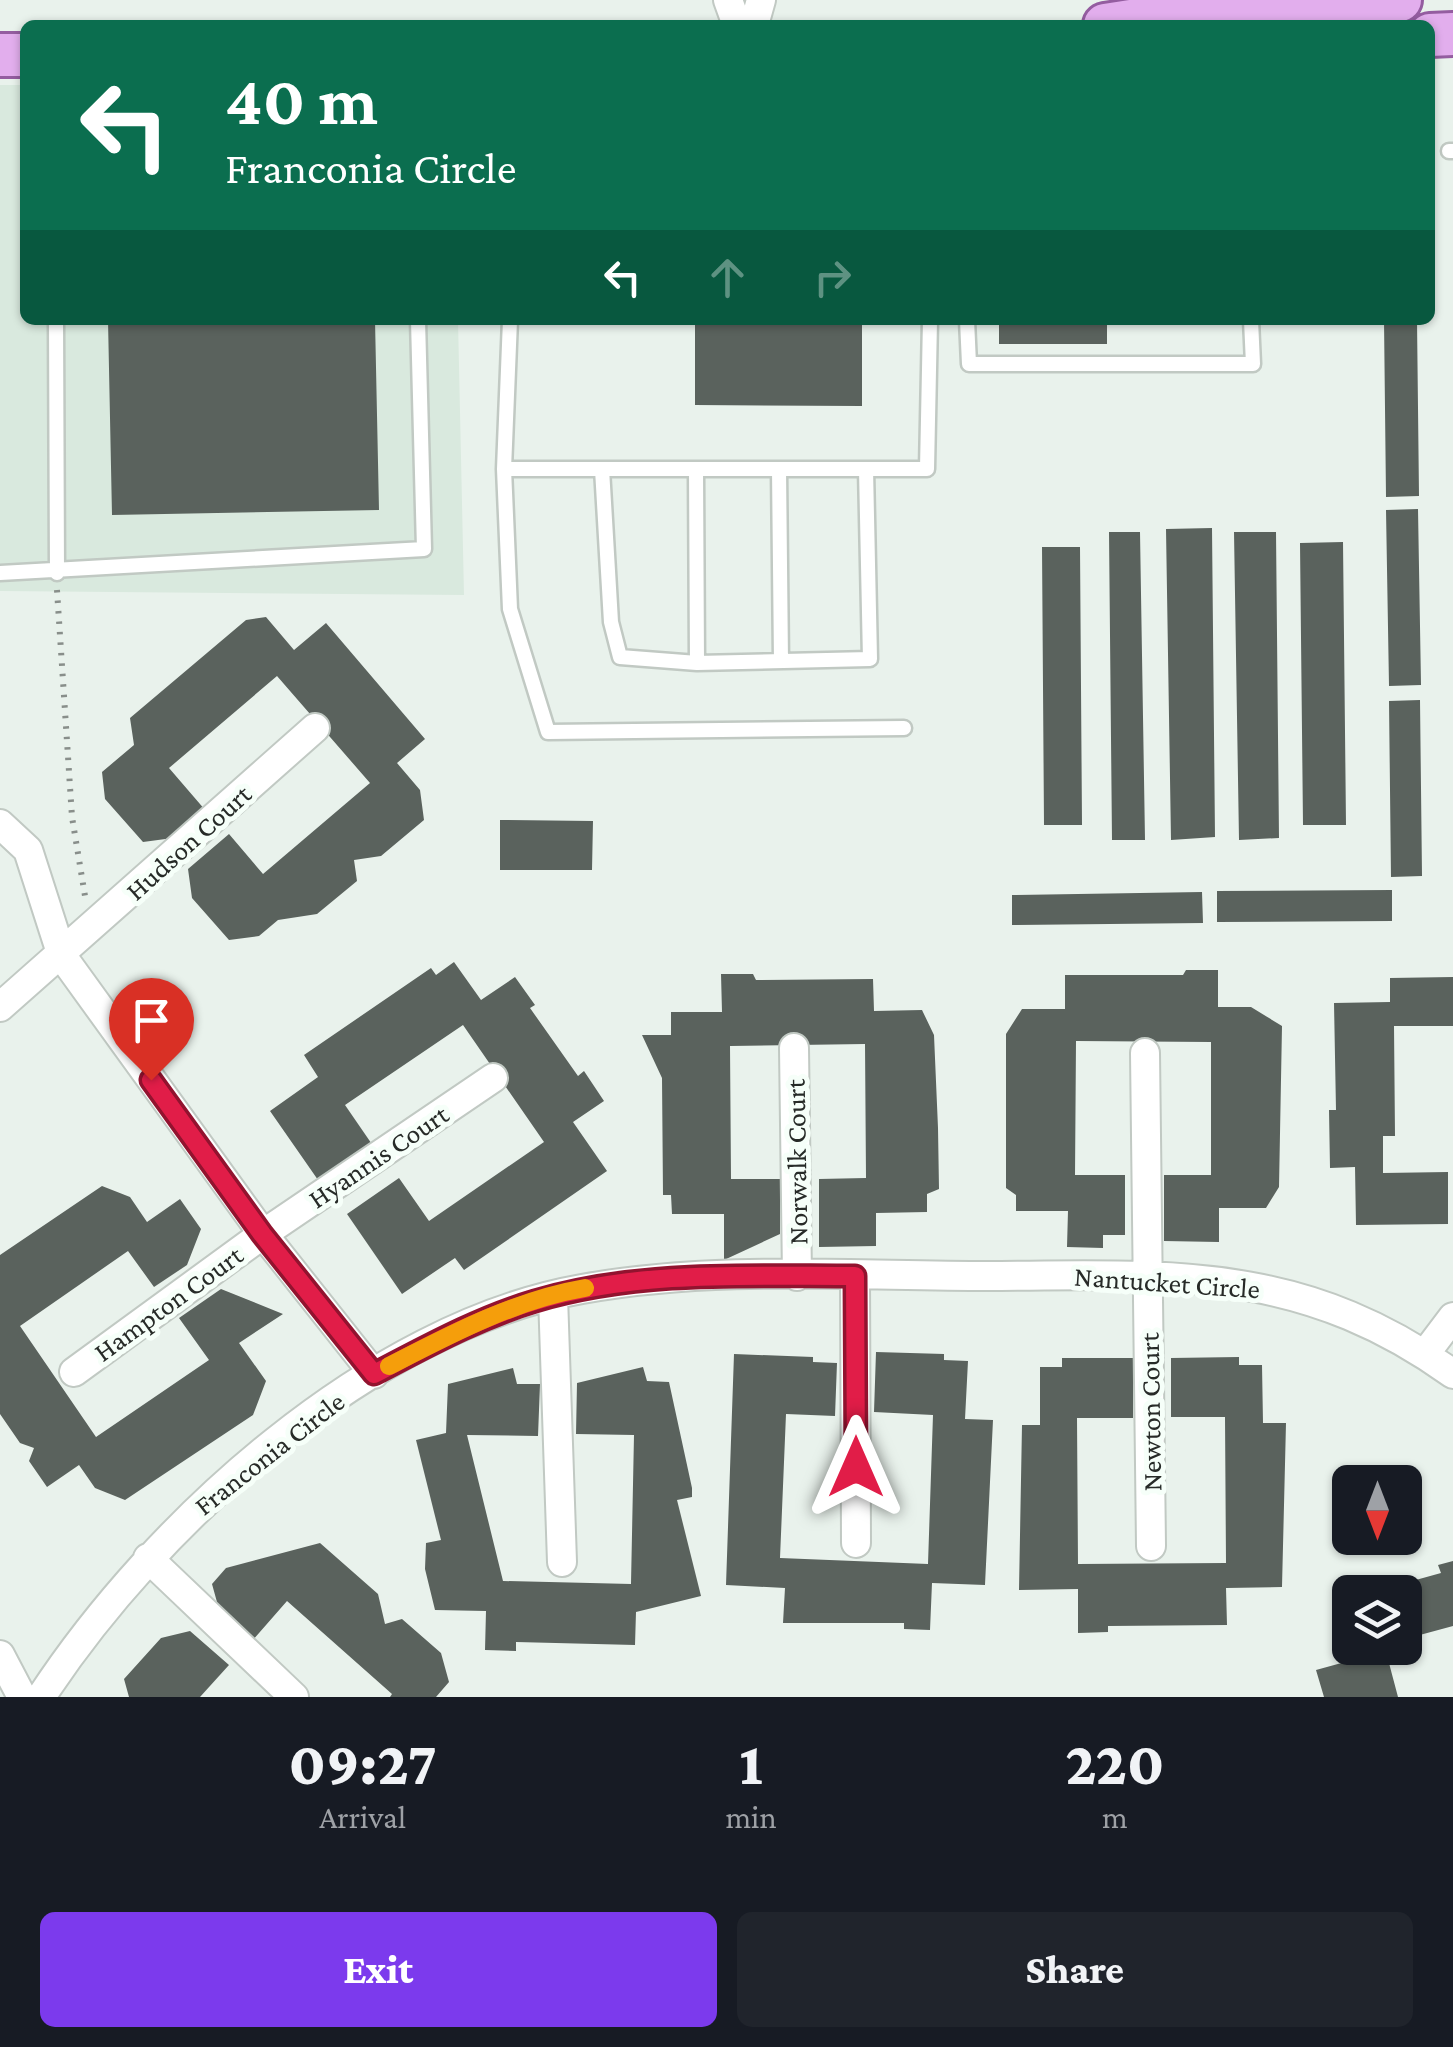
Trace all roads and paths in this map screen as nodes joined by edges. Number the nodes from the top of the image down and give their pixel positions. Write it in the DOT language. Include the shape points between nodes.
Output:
graph roads {
  1 [pos="1400,0"];
  2 [pos="1138,20"];
  3 [pos="56,325"];
  4 [pos="418,325"];
  5 [pos="510,325"];
  6 [pos="930,325"];
  7 [pos="967,325"];
  8 [pos="1251,325"];
  9 [pos="504,469"];
  10 [pos="602,469"];
  11 [pos="696,469"];
  12 [pos="779,469"];
  13 [pos="866,469"];
  14 [pos="0,572"];
  15 [pos="57,572"];
  16 [pos="782,661"];
  17 [pos="697,664"];
  18 [pos="314,728"];
  19 [pos="904,728"];
  20 [pos="0,824"];
  21 [pos="97,925"];
  22 [pos="62,956"];
  23 [pos="0,1007"];
  24 [pos="794,1048"];
  25 [pos="1145,1053"];
  26 [pos="493,1078"];
  27 [pos="262,1234"];
  28 [pos="797,1276"];
  29 [pos="855,1276"];
  30 [pos="1040,1276"];
  31 [pos="1149,1279"];
  32 [pos="553,1296"];
  33 [pos="1453,1318"];
  34 [pos="1426,1354"];
  35 [pos="74,1372"];
  36 [pos="374,1374"];
  37 [pos="1453,1374"];
  38 [pos="856,1543"];
  39 [pos="1152,1546"];
  40 [pos="148,1558"];
  41 [pos="562,1562"];
  42 [pos="0,1655"];
  43 [pos="22,1697"];
  44 [pos="42,1697"];
  45 [pos="294,1697"];
  1 -- 2 [label="main road" via="1202,10"];
  3 -- 15 [label="lane"];
  4 -- 15 [label="lane" via="424,549"];
  5 -- 9 [label="lane"];
  6 -- 13 [label="lane" via="927,469"];
  7 -- 8 [label="lane" via="969,364 1252,364"];
  9 -- 10 [label="lane"];
  9 -- 19 [label="lane" via="510,609 548,732"];
  10 -- 11 [label="lane"];
  10 -- 17 [label="lane" via="611,622 620,657"];
  11 -- 12 [label="lane"];
  11 -- 17 [label="lane"];
  12 -- 13 [label="lane"];
  12 -- 16 [label="lane"];
  13 -- 16 [label="lane" via="870,659"];
  14 -- 15 [label="lane"];
  15 -- 21 [label="path" via="72,817 83,890"];
  16 -- 17 [label="lane"];
  18 -- 21 [label="street, Hudson Court"];
  20 -- 22 [label="street" via="28,850"];
  21 -- 22 [label="street, Hudson Court"];
  22 -- 23 [label="street, Hudson Court"];
  22 -- 27 [label="street"];
  24 -- 28 [label="street, Norwalk Court"];
  25 -- 31 [label="street, Newton Court"];
  26 -- 27 [label="street, Hyannis Court"];
  27 -- 35 [label="street, Hampton Court"];
  27 -- 36 [label="street"];
  28 -- 29 [label="street, Franconia Circle"];
  28 -- 32 [label="street, Franconia Circle" via="651,1278"];
  29 -- 30 [label="street, Franconia Circle"];
  29 -- 38 [label="street"];
  30 -- 31 [label="street, Nantucket Circle"];
  31 -- 34 [label="street, Nantucket Circle" via="1233,1281 1284,1291 1378,1326"];
  31 -- 39 [label="street, Newton Court"];
  32 -- 36 [label="street, Franconia Circle" via="458,1330"];
  32 -- 41 [label="street"];
  33 -- 34 [label="street"];
  34 -- 37 [label="street, Nantucket Circle"];
  36 -- 40 [label="street, Franconia Circle" via="249,1462"];
  40 -- 44 [label="street, Franconia Circle" via="72,1649"];
  40 -- 45 [label="street"];
  42 -- 43 [label="street"];
}
